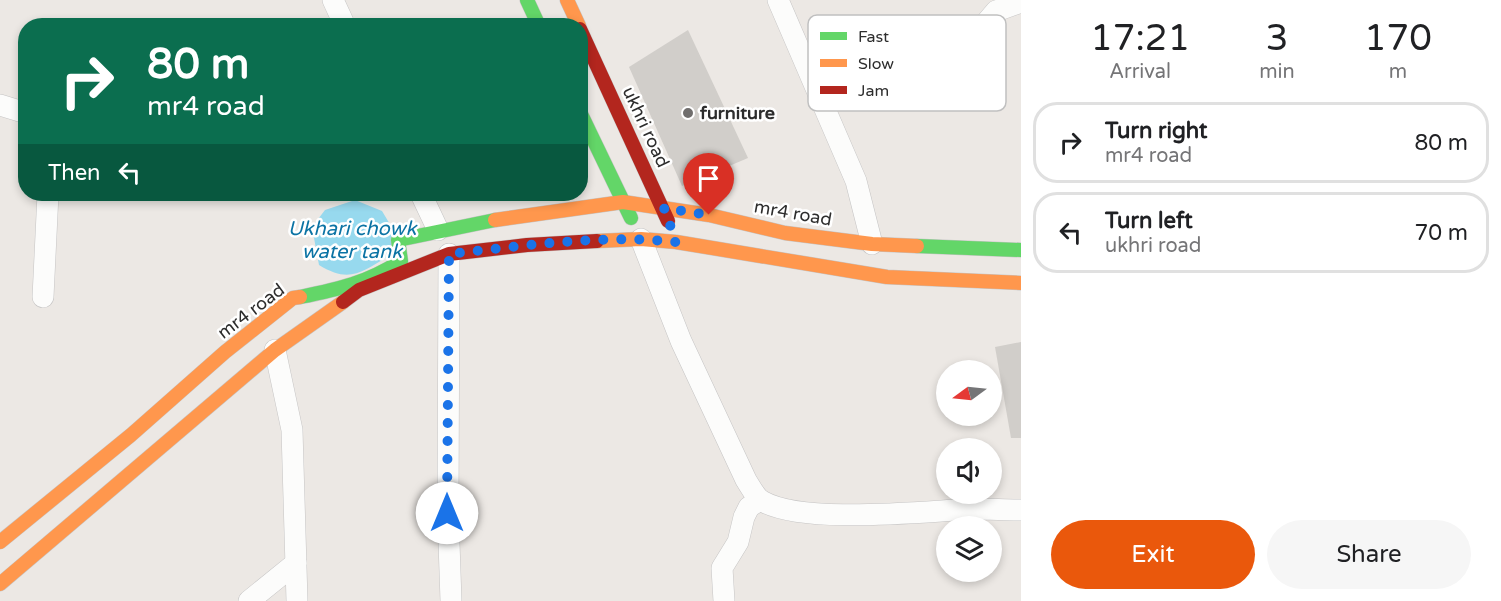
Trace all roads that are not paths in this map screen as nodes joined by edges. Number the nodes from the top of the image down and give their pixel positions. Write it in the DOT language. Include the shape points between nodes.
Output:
graph roads {
  1 [pos="333,0"];
  2 [pos="527,0"];
  3 [pos="567,0"];
  4 [pos="778,0"];
  5 [pos="1021,2"];
  6 [pos="993,15"];
  7 [pos="341,18"];
  8 [pos="535,18"];
  9 [pos="576,18"];
  10 [pos="588,44"];
  11 [pos="808,68"];
  12 [pos="0,105"];
  13 [pos="18,111"];
  14 [pos="827,111"];
  15 [pos="588,129"];
  16 [pos="48,201"];
  17 [pos="425,201"];
  18 [pos="623,202"];
  19 [pos="664,208"];
  20 [pos="438,230"];
  21 [pos="641,238"];
  22 [pos="676,242"];
  23 [pos="872,244"];
  24 [pos="1021,250"];
  25 [pos="449,254"];
  26 [pos="1021,283"];
  27 [pos="43,297"];
  28 [pos="275,350"];
  29 [pos="760,500"];
  30 [pos="1021,510"];
  31 [pos="0,542"];
  32 [pos="296,563"];
  33 [pos="0,584"];
  34 [pos="249,601"];
  35 [pos="297,601"];
  36 [pos="451,601"];
  37 [pos="724,601"];
  1 -- 7 [label="street"];
  2 -- 8 [label="street"];
  3 -- 9 [label="street, ukhri road"];
  4 -- 11 [label="street"];
  5 -- 6 [label="street"];
  10 -- 19 [label="street, ukhri road"];
  12 -- 13 [label="street"];
  14 -- 23 [label="street" via="856,181"];
  15 -- 18 [label="street"];
  16 -- 27 [label="street"];
  17 -- 20 [label="street"];
  18 -- 19 [label="street, mr4 road"];
  18 -- 20 [label="street, mr4 road"];
  18 -- 21 [label="street"];
  19 -- 22 [label="street, ukhri road"];
  19 -- 23 [label="street, mr4 road" via="785,233"];
  20 -- 31 [label="street, mr4 road" via="398,240 401,261 380,275 349,288 293,298"];
  21 -- 22 [label="street"];
  21 -- 25 [label="street"];
  21 -- 29 [label="street" via="681,341 746,480"];
  22 -- 26 [label="street" via="887,277"];
  23 -- 24 [label="street, mr4 road"];
  25 -- 28 [label="street" via="359,290"];
  25 -- 36 [label="street" via="447,513"];
  28 -- 32 [label="street" via="292,430"];
  28 -- 33 [label="street"];
  29 -- 30 [label="street" via="779,508 817,514"];
  29 -- 37 [label="street" via="749,507 738,542 722,568"];
  32 -- 34 [label="street"];
  32 -- 35 [label="street"];
}
